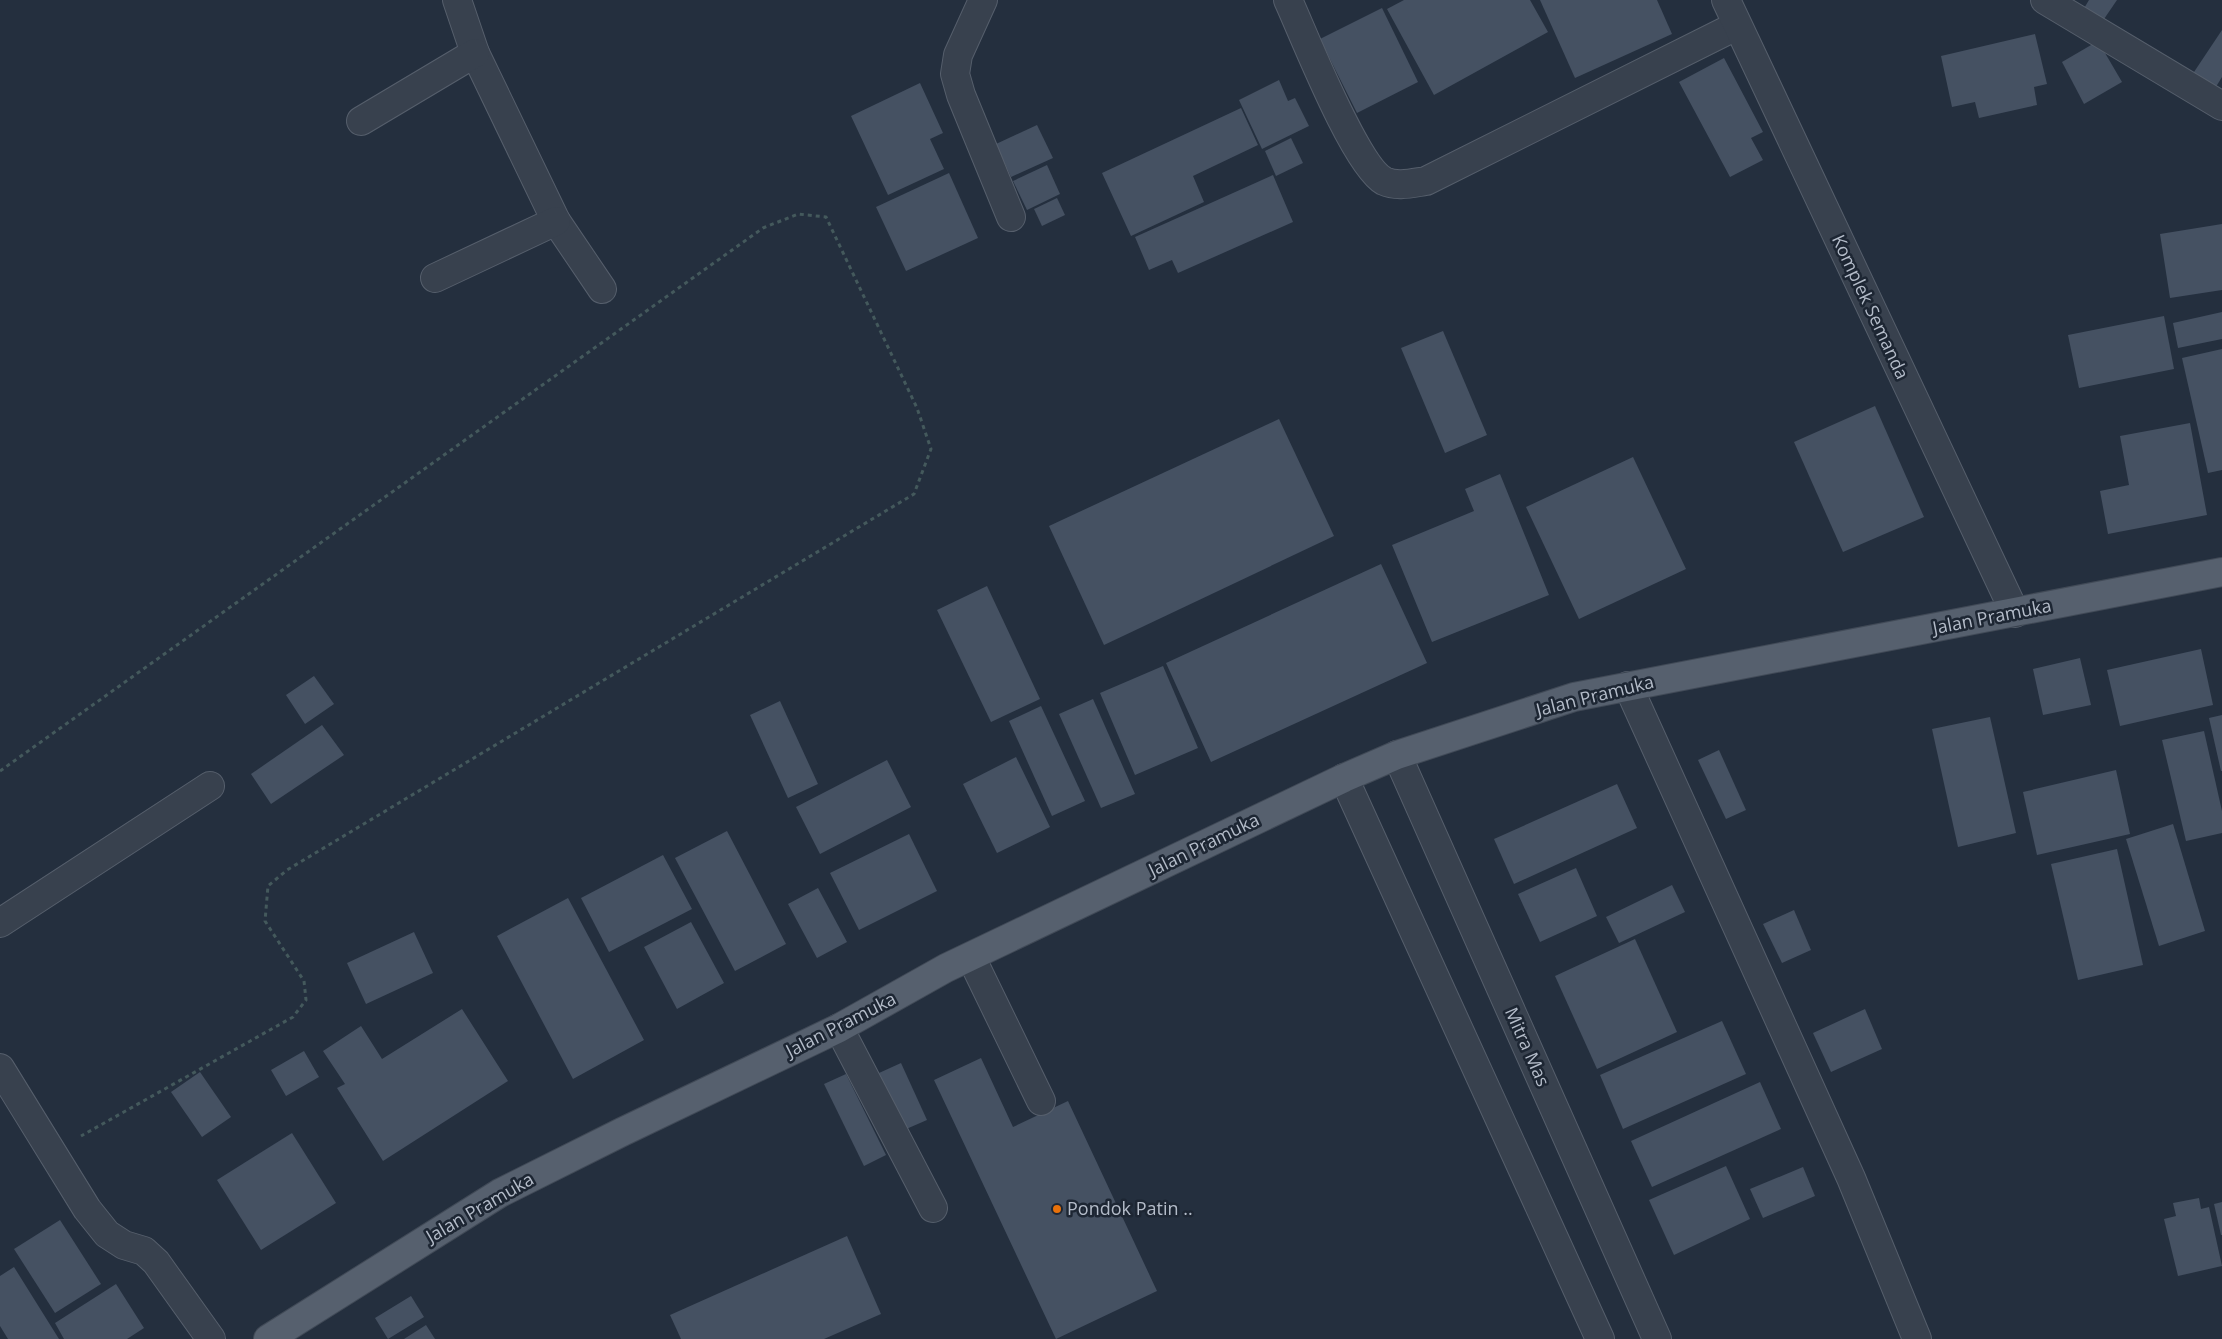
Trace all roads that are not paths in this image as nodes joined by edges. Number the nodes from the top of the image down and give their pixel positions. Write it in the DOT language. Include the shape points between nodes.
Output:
graph roads {
  1 [pos="457,0"];
  2 [pos="983,0"];
  3 [pos="1288,0"];
  4 [pos="1726,0"];
  5 [pos="2046,0"];
  6 [pos="1736,26"];
  7 [pos="475,53"];
  8 [pos="2222,106"];
  9 [pos="361,121"];
  10 [pos="1011,217"];
  11 [pos="556,221"];
  12 [pos="435,278"];
  13 [pos="602,289"];
  14 [pos="2222,572"];
  15 [pos="2016,612"];
  16 [pos="1628,686"];
  17 [pos="1397,756"];
  18 [pos="1344,778"];
  19 [pos="210,786"];
  20 [pos="0,923"];
  21 [pos="971,957"];
  22 [pos="839,1028"];
  23 [pos="0,1068"];
  24 [pos="1041,1101"];
  25 [pos="933,1208"];
  26 [pos="211,1339"];
  27 [pos="268,1339"];
  28 [pos="1600,1339"];
  29 [pos="1657,1339"];
  30 [pos="1916,1339"];
  1 -- 7 [label="street"];
  2 -- 10 [label="street" via="958,55 955,74"];
  3 -- 6 [label="street" via="1365,162 1382,180 1394,185 1426,181"];
  4 -- 6 [label="street, Komplek Semanda"];
  5 -- 8 [label="street"];
  6 -- 15 [label="street, Komplek Semanda"];
  7 -- 9 [label="street"];
  7 -- 11 [label="street"];
  11 -- 12 [label="street"];
  11 -- 13 [label="street"];
  14 -- 15 [label="main road, Jalan Pramuka"];
  15 -- 16 [label="main road, Jalan Pramuka"];
  16 -- 17 [label="main road, Jalan Pramuka" via="1574,697"];
  16 -- 30 [label="street" via="1851,1178"];
  17 -- 18 [label="main road, Jalan Pramuka"];
  17 -- 29 [label="street, Mitra Mas"];
  18 -- 21 [label="main road, Jalan Pramuka"];
  18 -- 28 [label="street"];
  19 -- 20 [label="street"];
  21 -- 22 [label="main road, Jalan Pramuka"];
  21 -- 24 [label="street"];
  22 -- 25 [label="street"];
  22 -- 27 [label="main road, Jalan Pramuka" via="500,1193"];
  23 -- 26 [label="street" via="87,1209 107,1234 144,1252 156,1262"];
}
